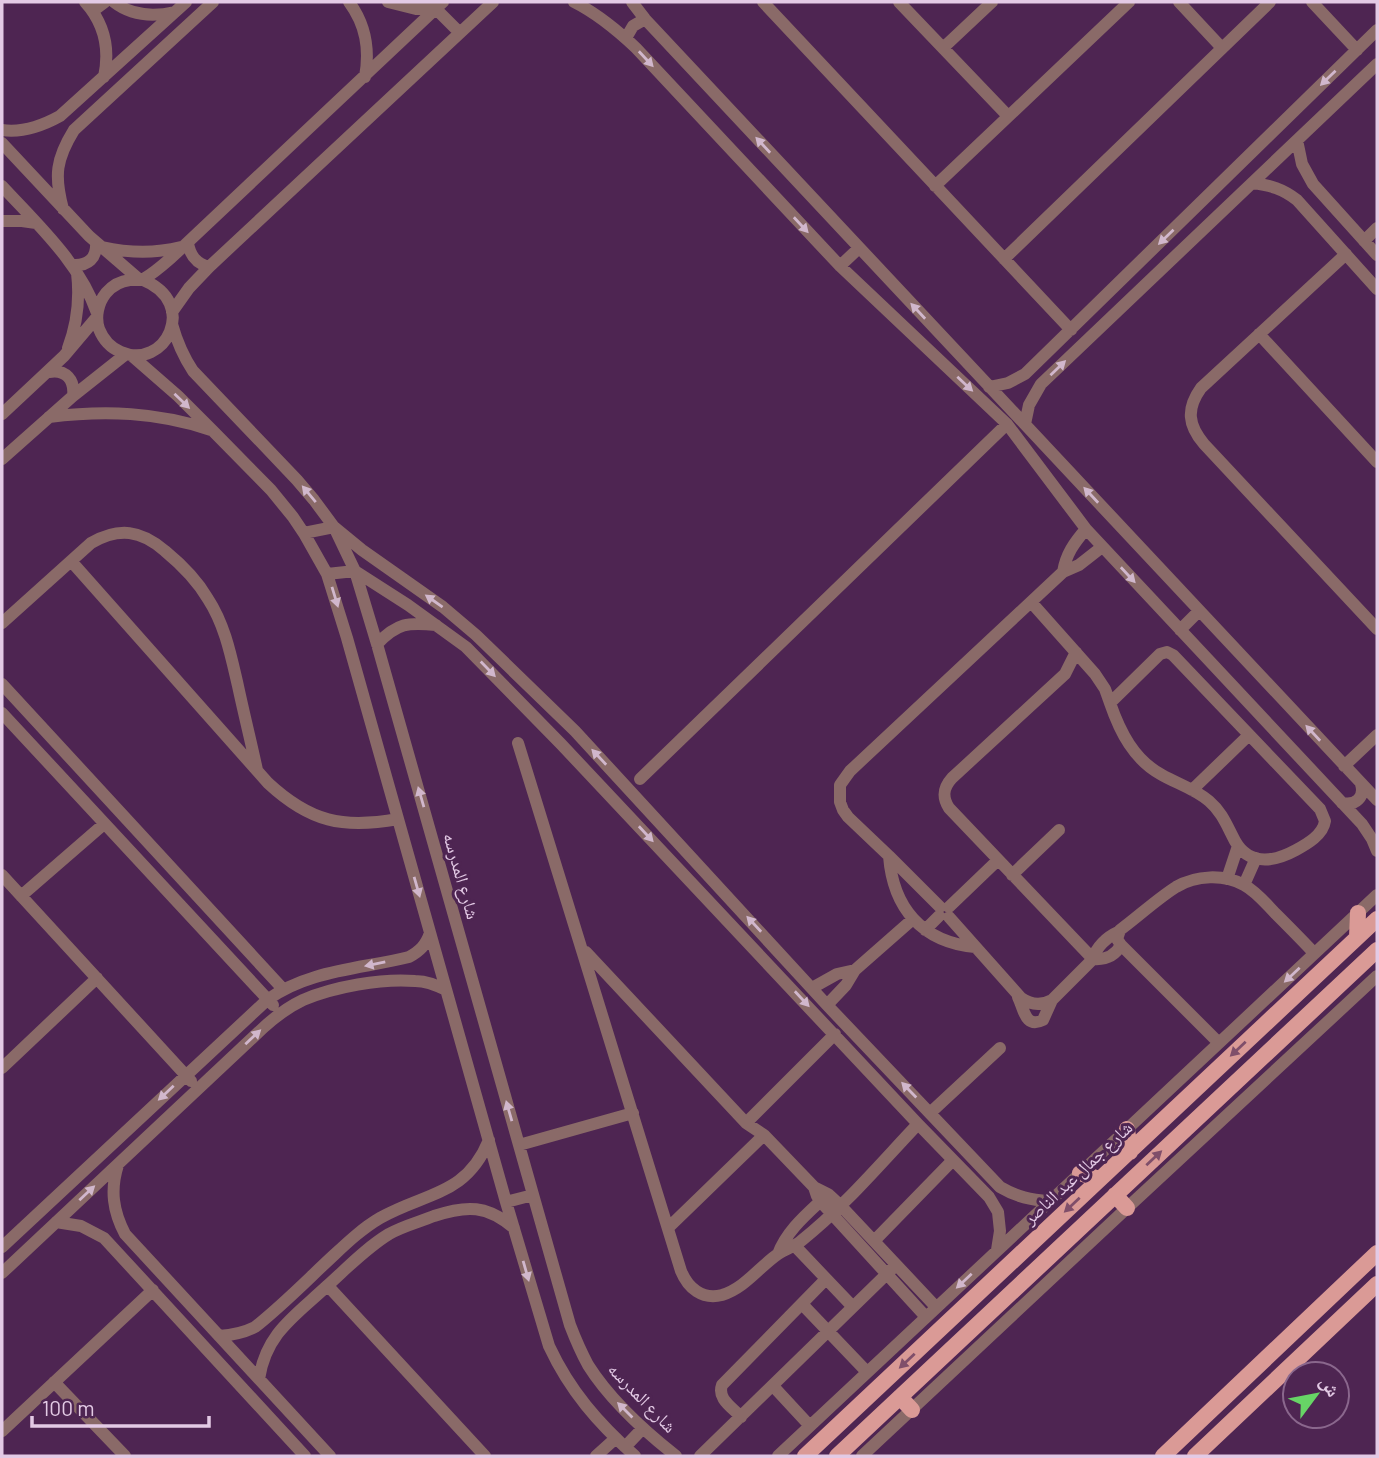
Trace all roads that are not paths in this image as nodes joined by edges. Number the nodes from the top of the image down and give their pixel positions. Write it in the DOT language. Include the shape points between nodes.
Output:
graph roads {
  1 [pos="105,2"];
  2 [pos="114,2"];
  3 [pos="186,2"];
  4 [pos="213,2"];
  5 [pos="349,2"];
  6 [pos="388,2"];
  7 [pos="493,2"];
  8 [pos="574,2"];
  9 [pos="632,2"];
  10 [pos="763,2"];
  11 [pos="899,2"];
  12 [pos="992,2"];
  13 [pos="1129,2"];
  14 [pos="1179,2"];
  15 [pos="1270,2"];
  16 [pos="1312,2"];
  17 [pos="440,5"];
  18 [pos="88,6"];
  19 [pos="175,12"];
  20 [pos="645,19"];
  21 [pos="1377,30"];
  22 [pos="460,33"];
  23 [pos="626,38"];
  24 [pos="943,48"];
  25 [pos="1222,48"];
  26 [pos="1357,50"];
  27 [pos="1377,64"];
  28 [pos="104,77"];
  29 [pos="365,77"];
  30 [pos="61,116"];
  31 [pos="1008,116"];
  32 [pos="2,130"];
  33 [pos="74,130"];
  34 [pos="1297,140"];
  35 [pos="2,143"];
  36 [pos="1252,183"];
  37 [pos="1313,184"];
  38 [pos="2,186"];
  39 [pos="935,186"];
  40 [pos="1297,200"];
  41 [pos="63,209"];
  42 [pos="1195,209"];
  43 [pos="2,221"];
  44 [pos="37,223"];
  45 [pos="1209,224"];
  46 [pos="1377,228"];
  47 [pos="1364,241"];
  48 [pos="99,245"];
  49 [pos="186,245"];
  50 [pos="859,248"];
  51 [pos="1346,254"];
  52 [pos="1377,255"];
  53 [pos="1004,259"];
  54 [pos="840,266"];
  55 [pos="75,267"];
  56 [pos="209,267"];
  57 [pos="141,280"];
  58 [pos="1377,289"];
  59 [pos="97,315"];
  60 [pos="172,318"];
  61 [pos="1071,330"];
  62 [pos="1259,334"];
  63 [pos="129,355"];
  64 [pos="64,356"];
  65 [pos="49,372"];
  66 [pos="1026,374"];
  67 [pos="989,387"];
  68 [pos="1038,388"];
  69 [pos="73,396"];
  70 [pos="2,414"];
  71 [pos="49,417"];
  72 [pos="1007,424"];
  73 [pos="1024,424"];
  74 [pos="213,430"];
  75 [pos="2,459"];
  76 [pos="1377,462"];
  77 [pos="334,527"];
  78 [pos="1086,529"];
  79 [pos="304,533"];
  80 [pos="1102,547"];
  81 [pos="71,561"];
  82 [pos="355,571"];
  83 [pos="1063,572"];
  84 [pos="327,574"];
  85 [pos="1031,602"];
  86 [pos="1199,611"];
  87 [pos="2,623"];
  88 [pos="438,625"];
  89 [pos="1377,629"];
  90 [pos="1180,631"];
  91 [pos="377,644"];
  92 [pos="1076,652"];
  93 [pos="1088,666"];
  94 [pos="1065,674"];
  95 [pos="2,684"];
  96 [pos="1110,703"];
  97 [pos="2,713"];
  98 [pos="1249,735"];
  99 [pos="1377,735"];
  100 [pos="518,743"];
  101 [pos="1344,766"];
  102 [pos="257,770"];
  103 [pos="640,779"];
  104 [pos="1361,784"];
  105 [pos="1192,790"];
  106 [pos="636,797"];
  107 [pos="1377,800"];
  108 [pos="1342,803"];
  109 [pos="623,810"];
  110 [pos="398,819"];
  111 [pos="104,824"];
  112 [pos="1059,830"];
  113 [pos="1238,846"];
  114 [pos="1377,851"];
  115 [pos="889,856"];
  116 [pos="1256,858"];
  117 [pos="998,860"];
  118 [pos="2,875"];
  119 [pos="1012,875"];
  120 [pos="1227,879"];
  121 [pos="1244,885"];
  122 [pos="1377,895"];
  123 [pos="21,896"];
  124 [pos="944,912"];
  125 [pos="1358,912"];
  126 [pos="913,919"];
  127 [pos="1377,919"];
  128 [pos="925,930"];
  129 [pos="430,933"];
  130 [pos="1357,937"];
  131 [pos="1120,939"];
  132 [pos="583,947"];
  133 [pos="975,947"];
  134 [pos="1377,950"];
  135 [pos="1314,953"];
  136 [pos="1093,959"];
  137 [pos="855,970"];
  138 [pos="1377,976"];
  139 [pos="97,978"];
  140 [pos="812,988"];
  141 [pos="283,989"];
  142 [pos="446,990"];
  143 [pos="1016,993"];
  144 [pos="267,1000"];
  145 [pos="1052,1000"];
  146 [pos="827,1005"];
  147 [pos="281,1013"];
  148 [pos="835,1034"];
  149 [pos="1219,1043"];
  150 [pos="1000,1048"];
  151 [pos="3,1065"];
  152 [pos="186,1075"];
  153 [pos="198,1089"];
  154 [pos="633,1112"];
  155 [pos="930,1112"];
  156 [pos="746,1123"];
  157 [pos="918,1124"];
  158 [pos="1127,1129"];
  159 [pos="764,1135"];
  160 [pos="489,1140"];
  161 [pos="519,1144"];
  162 [pos="1130,1152"];
  163 [pos="953,1160"];
  164 [pos="119,1163"];
  165 [pos="1080,1173"];
  166 [pos="989,1175"];
  167 [pos="1099,1179"];
  168 [pos="979,1187"];
  169 [pos="533,1195"];
  170 [pos="1115,1195"];
  171 [pos="824,1198"];
  172 [pos="1049,1201"];
  173 [pos="506,1202"];
  174 [pos="1127,1208"];
  175 [pos="836,1210"];
  176 [pos="56,1222"];
  177 [pos="514,1228"];
  178 [pos="668,1228"];
  179 [pos="875,1240"];
  180 [pos="135,1246"];
  181 [pos="795,1246"];
  182 [pos="2,1247"];
  183 [pos="997,1250"];
  184 [pos="1377,1253"];
  185 [pos="778,1254"];
  186 [pos="122,1257"];
  187 [pos="891,1270"];
  188 [pos="2,1273"];
  189 [pos="826,1279"];
  190 [pos="1377,1284"];
  191 [pos="328,1286"];
  192 [pos="153,1290"];
  193 [pos="802,1304"];
  194 [pos="853,1307"];
  195 [pos="936,1307"];
  196 [pos="926,1317"];
  197 [pos="828,1331"];
  198 [pos="219,1336"];
  199 [pos="867,1372"];
  200 [pos="259,1379"];
  201 [pos="54,1382"];
  202 [pos="772,1386"];
  203 [pos="900,1397"];
  204 [pos="912,1410"];
  205 [pos="741,1417"];
  206 [pos="810,1426"];
  207 [pos="643,1428"];
  208 [pos="2,1431"];
  209 [pos="620,1443"];
  210 [pos="125,1456"];
  211 [pos="305,1456"];
  212 [pos="330,1456"];
  213 [pos="485,1456"];
  214 [pos="596,1456"];
  215 [pos="635,1456"];
  216 [pos="676,1456"];
  217 [pos="700,1456"];
  218 [pos="778,1456"];
  219 [pos="805,1456"];
  220 [pos="837,1456"];
  221 [pos="862,1456"];
  222 [pos="1163,1456"];
  223 [pos="1195,1456"];
  1 -- 18 [label="street"];
  2 -- 19 [label="street" via="146,15"];
  3 -- 19 [label="street"];
  4 -- 33 [label="street"];
  5 -- 29 [label="street" via="365,31"];
  6 -- 17 [label="street" via="416,9"];
  7 -- 22 [label="street"];
  8 -- 23 [label="street"];
  9 -- 20 [label="street"];
  10 -- 39 [label="street"];
  11 -- 24 [label="street"];
  12 -- 24 [label="street"];
  13 -- 31 [label="street"];
  14 -- 25 [label="street"];
  15 -- 25 [label="street"];
  16 -- 26 [label="street"];
  17 -- 22 [label="street"];
  17 -- 29 [label="street"];
  18 -- 28 [label="street" via="104,35"];
  19 -- 28 [label="street"];
  20 -- 23 [label="street" via="632,26"];
  50 -- 20 [label="street, one-way"];
  21 -- 26 [label="street"];
  22 -- 56 [label="street"];
  23 -- 54 [label="street, one-way"];
  24 -- 31 [label="street"];
  25 -- 53 [label="street"];
  26 -- 42 [label="street, one-way"];
  27 -- 34 [label="street"];
  28 -- 30 [label="street"];
  29 -- 49 [label="street"];
  30 -- 32 [label="street" via="26,130"];
  30 -- 33 [label="street" via="63,127"];
  31 -- 39 [label="street"];
  33 -- 41 [label="street" via="57,168"];
  34 -- 36 [label="street"];
  34 -- 37 [label="street" via="1302,164"];
  35 -- 41 [label="street"];
  36 -- 40 [label="street" via="1276,187"];
  36 -- 45 [label="street"];
  37 -- 40 [label="street" via="1301,188"];
  37 -- 47 [label="street"];
  38 -- 44 [label="street"];
  39 -- 53 [label="street"];
  40 -- 51 [label="street"];
  41 -- 48 [label="street"];
  42 -- 45 [label="street"];
  42 -- 61 [label="street, one-way"];
  43 -- 44 [label="street"];
  44 -- 55 [label="street"];
  68 -- 45 [label="street, one-way"];
  46 -- 47 [label="street"];
  47 -- 52 [label="street"];
  48 -- 49 [label="street" via="143,253"];
  48 -- 55 [label="street" via="91,260"];
  48 -- 57 [label="street"];
  49 -- 56 [label="street" via="197,261"];
  49 -- 57 [label="street"];
  50 -- 54 [label="street"];
  67 -- 50 [label="street, one-way"];
  51 -- 58 [label="street"];
  51 -- 62 [label="street"];
  53 -- 61 [label="street"];
  54 -- 72 [label="street, one-way"];
  55 -- 59 [label="street"];
  55 -- 64 [label="street" via="76,322"];
  56 -- 60 [label="street" via="189,288"];
  57 -- 59 [label="street" via="117,284 107,292"];
  57 -- 60 [label="street" via="162,292"];
  59 -- 63 [label="street" via="105,341"];
  59 -- 64 [label="street"];
  60 -- 63 [label="street" via="162,344 153,351"];
  77 -- 60 [label="street, شارع المدرسه, one-way" via="297,480 194,371 177,341"];
  61 -- 66 [label="street"];
  62 -- 76 [label="street"];
  62 -- 89 [label="street" via="1201,388 1192,404 1192,425 1203,444"];
  63 -- 69 [label="street"];
  63 -- 74 [label="street, one-way"];
  64 -- 65 [label="street"];
  65 -- 69 [label="street" via="61,372 70,379"];
  65 -- 70 [label="street"];
  66 -- 67 [label="street"];
  66 -- 68 [label="street" via="1027,383"];
  67 -- 73 [label="street"];
  68 -- 73 [label="street"];
  69 -- 71 [label="street"];
  71 -- 74 [label="street" via="117,412 179,420"];
  71 -- 75 [label="street"];
  72 -- 78 [label="street"];
  72 -- 103 [label="street"];
  86 -- 73 [label="street, one-way"];
  74 -- 79 [label="street" via="271,490"];
  77 -- 79 [label="street"];
  77 -- 82 [label="street, شارع المدرسه"];
  106 -- 77 [label="street, one-way" via="477,635"];
  78 -- 80 [label="street"];
  78 -- 83 [label="street" via="1067,554"];
  79 -- 84 [label="street"];
  80 -- 83 [label="street"];
  80 -- 90 [label="street, one-way"];
  81 -- 87 [label="street"];
  81 -- 102 [label="street"];
  81 -- 102 [label="street" via="102,537 139,535 154,541 197,582 225,636"];
  82 -- 84 [label="street"];
  82 -- 88 [label="street"];
  82 -- 91 [label="street, شارع المدرسه"];
  83 -- 85 [label="street"];
  84 -- 110 [label="street, one-way"];
  85 -- 92 [label="street"];
  85 -- 115 [label="street" via="844,777 839,793 843,810"];
  86 -- 90 [label="street"];
  101 -- 86 [label="street, one-way"];
  88 -- 91 [label="street" via="406,624"];
  88 -- 109 [label="street, one-way" via="466,647"];
  90 -- 108 [label="street"];
  161 -- 91 [label="street, شارع المدرسه, one-way"];
  92 -- 93 [label="street"];
  92 -- 94 [label="street"];
  93 -- 94 [label="street"];
  93 -- 96 [label="street"];
  94 -- 117 [label="street" via="944,789 946,803"];
  95 -- 141 [label="street"];
  96 -- 98 [label="street" via="1160,654 1170,653"];
  96 -- 105 [label="street" via="1124,738 1145,764"];
  97 -- 111 [label="street"];
  98 -- 105 [label="street"];
  98 -- 116 [label="street" via="1320,809 1325,821 1311,841 1285,856"];
  99 -- 101 [label="street"];
  100 -- 132 [label="street"];
  101 -- 104 [label="street"];
  102 -- 110 [label="street" via="284,797 321,818 360,824"];
  104 -- 107 [label="street"];
  104 -- 108 [label="street" via="1359,800"];
  105 -- 113 [label="street" via="1219,811"];
  106 -- 109 [label="street"];
  140 -- 106 [label="street, one-way"];
  108 -- 114 [label="street" via="1362,824"];
  109 -- 148 [label="street, one-way"];
  110 -- 129 [label="street, one-way"];
  111 -- 123 [label="street"];
  111 -- 144 [label="street"];
  112 -- 119 [label="street"];
  113 -- 116 [label="street"];
  113 -- 120 [label="street"];
  115 -- 124 [label="street"];
  115 -- 126 [label="street" via="895,890"];
  116 -- 121 [label="street"];
  117 -- 119 [label="street"];
  117 -- 124 [label="street"];
  118 -- 123 [label="street"];
  119 -- 136 [label="street"];
  120 -- 121 [label="street"];
  120 -- 131 [label="street" via="1210,877 1179,886"];
  121 -- 135 [label="street"];
  122 -- 125 [label="street"];
  123 -- 139 [label="street"];
  124 -- 128 [label="street"];
  124 -- 133 [label="street"];
  125 -- 130 [label="main road"];
  125 -- 135 [label="street"];
  126 -- 128 [label="street"];
  126 -- 137 [label="street"];
  127 -- 130 [label="main road, شارع جمال عبد الناصر"];
  128 -- 133 [label="street" via="949,942"];
  129 -- 141 [label="street, one-way" via="422,948 408,957 310,978"];
  129 -- 142 [label="street"];
  130 -- 162 [label="main road, شارع جمال عبد الناصر, one-way"];
  131 -- 136 [label="street" via="1115,954"];
  131 -- 149 [label="street"];
  132 -- 154 [label="street"];
  132 -- 156 [label="street"];
  133 -- 143 [label="street"];
  170 -- 134 [label="main road, one-way"];
  135 -- 149 [label="street, one-way"];
  136 -- 145 [label="street"];
  137 -- 140 [label="street"];
  137 -- 146 [label="street"];
  138 -- 174 [label="street"];
  139 -- 151 [label="street"];
  139 -- 152 [label="street"];
  140 -- 146 [label="street"];
  141 -- 144 [label="street"];
  142 -- 147 [label="street" via="414,980 377,982 315,996"];
  142 -- 160 [label="street"];
  143 -- 145 [label="street" via="1033,1004"];
  143 -- 145 [label="street" via="1031,1022 1043,1020"];
  144 -- 147 [label="street"];
  144 -- 152 [label="street"];
  155 -- 146 [label="street, one-way"];
  153 -- 147 [label="street, one-way"];
  148 -- 156 [label="street"];
  148 -- 157 [label="street"];
  149 -- 158 [label="street"];
  150 -- 155 [label="street"];
  152 -- 153 [label="street"];
  152 -- 182 [label="street, one-way"];
  153 -- 164 [label="street"];
  154 -- 161 [label="street"];
  154 -- 178 [label="street"];
  155 -- 166 [label="street"];
  156 -- 159 [label="street"];
  157 -- 163 [label="street"];
  157 -- 175 [label="street"];
  158 -- 162 [label="main road"];
  158 -- 165 [label="street"];
  159 -- 171 [label="street"];
  159 -- 178 [label="street"];
  160 -- 173 [label="street"];
  160 -- 198 [label="street" via="464,1178 373,1222 255,1326"];
  161 -- 169 [label="street, شارع المدرسه"];
  162 -- 167 [label="main road, شارع جمال عبد الناصر"];
  163 -- 168 [label="street"];
  163 -- 179 [label="street"];
  176 -- 164 [label="street, one-way"];
  164 -- 180 [label="street" via="114,1207"];
  165 -- 167 [label="main road"];
  165 -- 172 [label="street"];
  166 -- 168 [label="street"];
  166 -- 172 [label="street" via="1013,1195"];
  167 -- 219 [label="main road, شارع جمال عبد الناصر, one-way"];
  168 -- 183 [label="street" via="998,1212"];
  169 -- 173 [label="street"];
  207 -- 169 [label="street, شارع المدرسه, one-way" via="597,1378 579,1346"];
  170 -- 174 [label="main road"];
  170 -- 203 [label="main road"];
  171 -- 175 [label="street"];
  171 -- 185 [label="street" via="791,1230"];
  172 -- 183 [label="street"];
  173 -- 177 [label="street"];
  174 -- 204 [label="street"];
  175 -- 179 [label="street"];
  175 -- 181 [label="street"];
  175 -- 187 [label="street"];
  176 -- 186 [label="street" via="93,1231"];
  176 -- 188 [label="street"];
  177 -- 191 [label="street" via="490,1212 447,1212 383,1238"];
  177 -- 209 [label="street, one-way" via="541,1325 558,1366"];
  178 -- 185 [label="street" via="685,1281 702,1294 723,1294 744,1283"];
  179 -- 187 [label="street"];
  180 -- 186 [label="street"];
  180 -- 198 [label="street"];
  181 -- 185 [label="street"];
  181 -- 189 [label="street"];
  183 -- 195 [label="street, one-way"];
  184 -- 222 [label="main road"];
  186 -- 192 [label="street"];
  187 -- 194 [label="street"];
  187 -- 195 [label="street"];
  187 -- 196 [label="street"];
  189 -- 193 [label="street"];
  189 -- 194 [label="street"];
  190 -- 223 [label="main road"];
  191 -- 200 [label="street" via="276,1334 264,1355"];
  191 -- 213 [label="street"];
  192 -- 201 [label="street"];
  192 -- 211 [label="street"];
  193 -- 197 [label="street"];
  193 -- 205 [label="street" via="721,1388 722,1398"];
  194 -- 197 [label="street"];
  195 -- 196 [label="street"];
  196 -- 199 [label="street"];
  197 -- 199 [label="street"];
  197 -- 202 [label="street"];
  198 -- 200 [label="street"];
  199 -- 206 [label="street"];
  200 -- 212 [label="street"];
  201 -- 208 [label="street"];
  201 -- 210 [label="street"];
  202 -- 205 [label="street"];
  202 -- 206 [label="street"];
  203 -- 204 [label="main road"];
  203 -- 220 [label="main road"];
  204 -- 221 [label="street"];
  205 -- 217 [label="street"];
  206 -- 218 [label="street"];
  207 -- 209 [label="street"];
  207 -- 216 [label="street, شارع المدرسه"];
  209 -- 214 [label="street"];
  209 -- 215 [label="street"];
}
